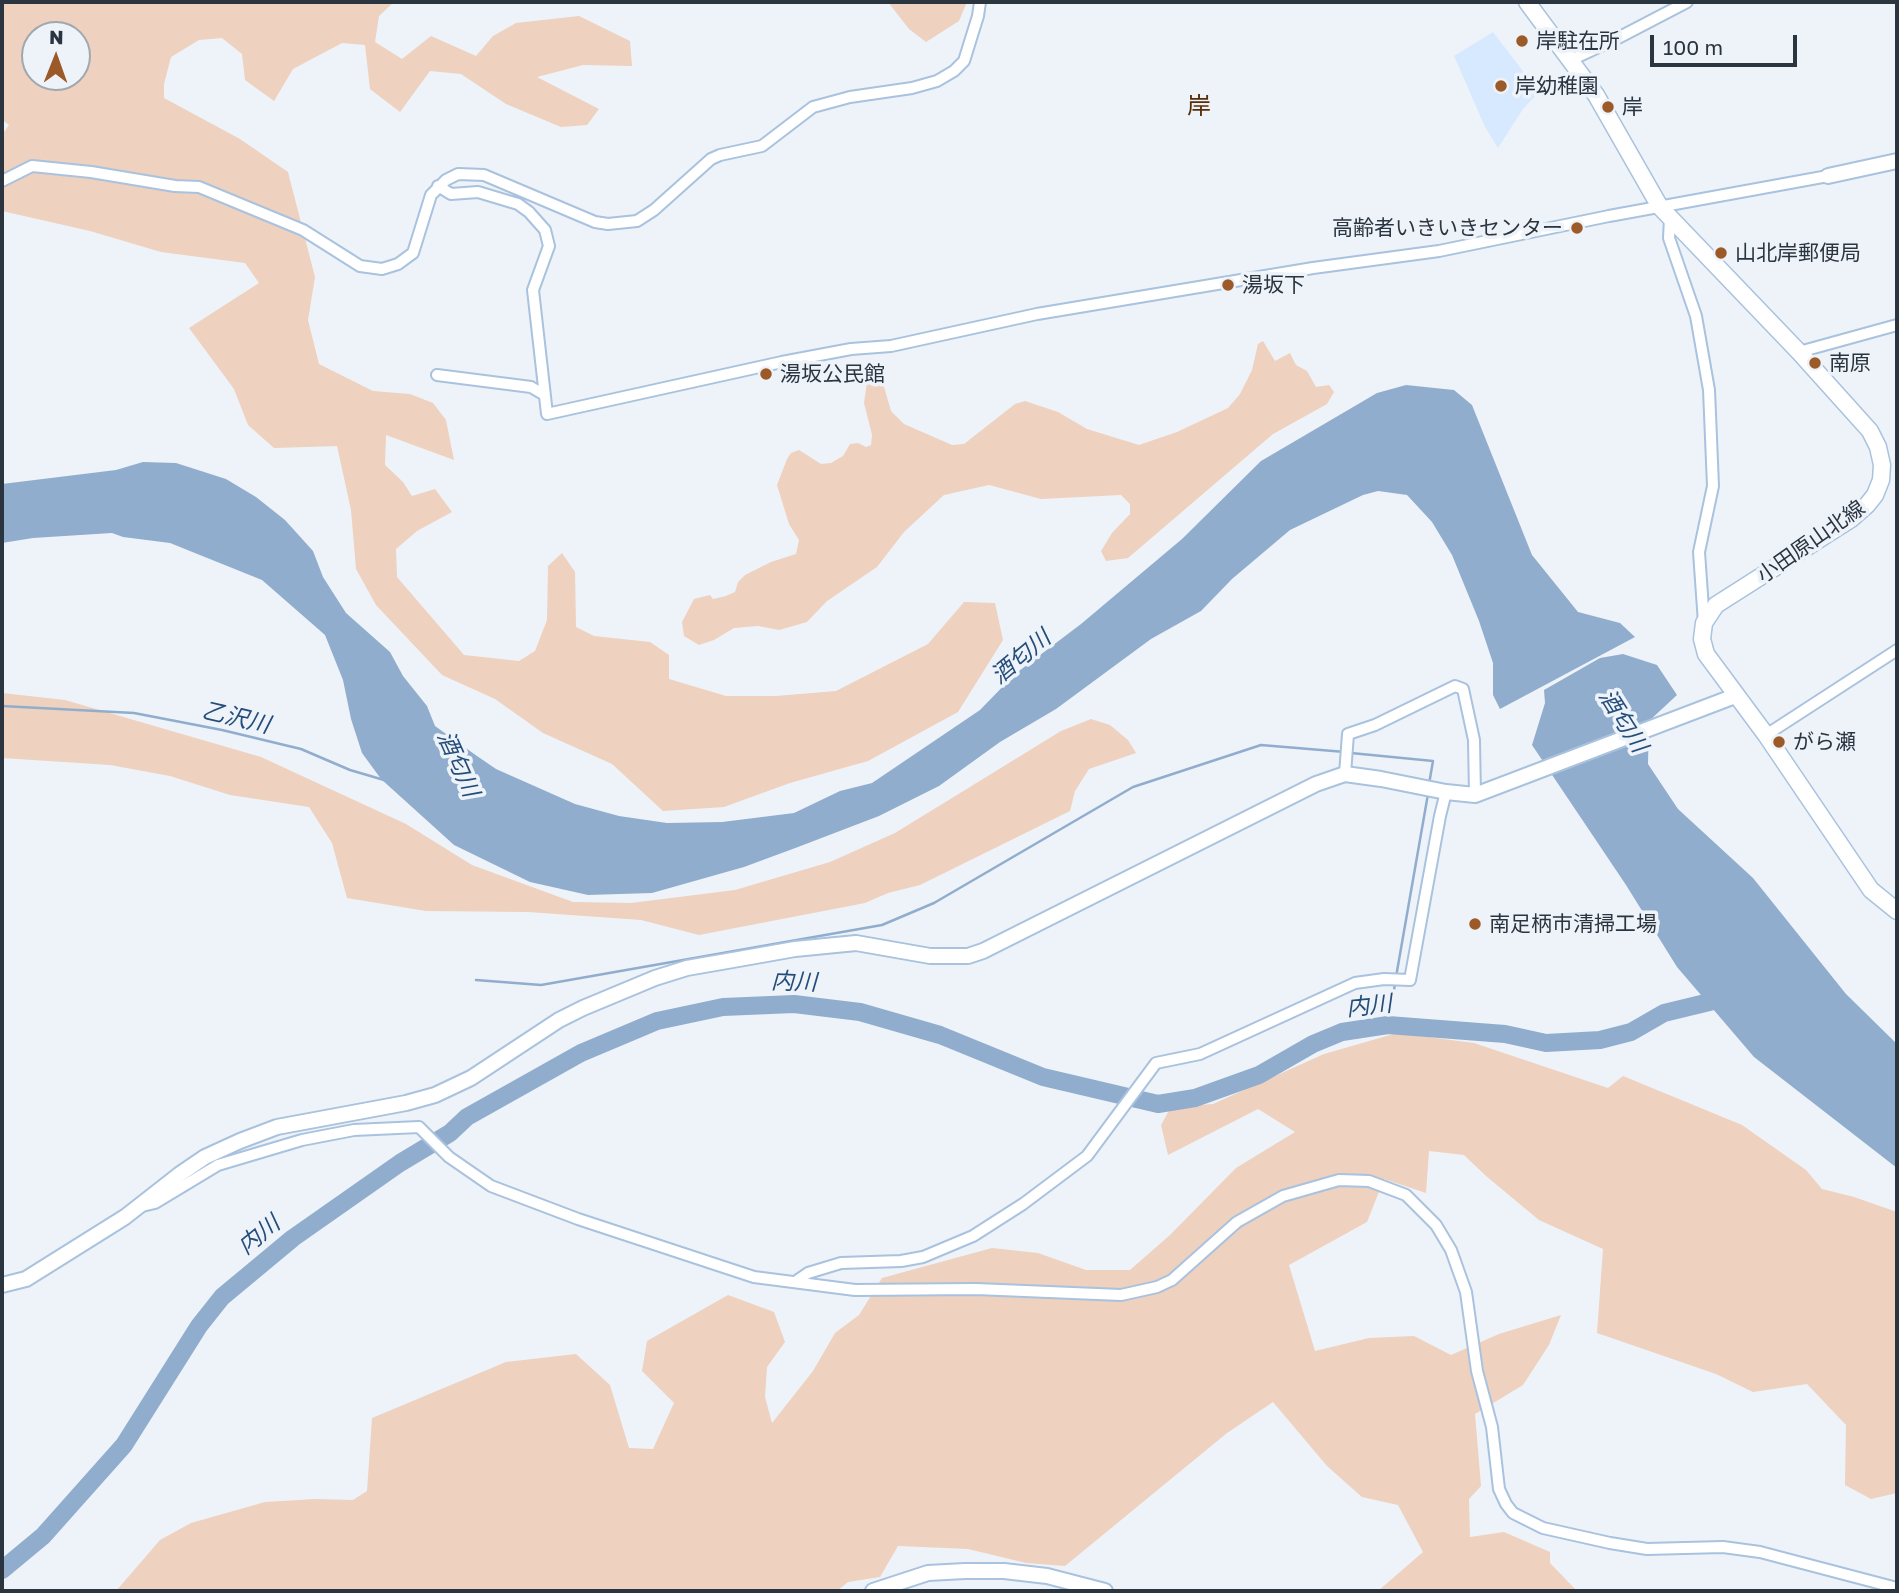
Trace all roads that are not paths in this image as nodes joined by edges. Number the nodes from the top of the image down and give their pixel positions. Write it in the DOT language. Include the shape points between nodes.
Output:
graph roads {
  1 [pos="979,2"];
  2 [pos="1527,2"];
  3 [pos="1687,2"];
  4 [pos="1571,60"];
  5 [pos="1897,161"];
  6 [pos="1828,176"];
  7 [pos="2,181"];
  8 [pos="438,186"];
  9 [pos="1665,212"];
  10 [pos="1897,325"];
  11 [pos="1799,352"];
  12 [pos="437,375"];
  13 [pos="543,394"];
  14 [pos="1704,624"];
  15 [pos="1897,650"];
  16 [pos="1735,696"];
  17 [pos="1766,735"];
  18 [pos="1345,770"];
  19 [pos="1446,792"];
  20 [pos="1474,792"];
  21 [pos="1897,911"];
  22 [pos="139,1206"];
  23 [pos="796,1282"];
  24 [pos="2,1286"];
  25 [pos="1897,1588"];
  26 [pos="873,1591"];
  27 [pos="1105,1591"];
  1 -- 8 [label="street" via="964,61 954,71 912,88 813,107 762,146 711,159 637,221 595,222 475,173 458,174"];
  2 -- 4 [label="main road, 小田原山北線"];
  3 -- 4 [label="street"];
  4 -- 9 [label="main road, 小田原山北線"];
  5 -- 6 [label="street"];
  6 -- 9 [label="street"];
  7 -- 8 [label="street" via="32,166 199,187 303,230 374,270 398,264 412,253 426,207"];
  8 -- 13 [label="street" via="451,194 478,192 518,204 545,230 549,246 533,290"];
  9 -- 11 [label="main road, 小田原山北線"];
  9 -- 13 [label="street" via="1037,314 891,346 782,362 547,414"];
  9 -- 14 [label="street" via="1669,238 1696,317 1709,390 1713,486 1699,552"];
  10 -- 11 [label="street"];
  11 -- 14 [label="main road, 小田原山北線" via="1870,431 1878,447 1881,480 1875,495 1859,512 1716,605"];
  12 -- 13 [label="street" via="531,387"];
  14 -- 16 [label="main road" via="1706,654"];
  15 -- 17 [label="street"];
  16 -- 17 [label="main road"];
  16 -- 20 [label="street"];
  17 -- 21 [label="main road" via="1871,890"];
  18 -- 19 [label="street"];
  18 -- 20 [label="street" via="1348,734 1455,686 1463,689 1474,740"];
  18 -- 22 [label="street" via="983,951 948,958 856,943 687,968 583,1007 471,1078 435,1095 277,1127 240,1141 197,1163"];
  19 -- 20 [label="street"];
  19 -- 23 [label="street" via="1410,980 1355,983 1200,1054 1156,1063 1087,1156 973,1236 923,1257 841,1263 808,1273"];
  22 -- 23 [label="street" via="155,1203 218,1165 302,1140 354,1130 419,1127 449,1157 491,1186 754,1277"];
  22 -- 24 [label="street" via="26,1279"];
  23 -- 25 [label="street" via="855,1290 1045,1290 1121,1295 1172,1280 1237,1222 1283,1196 1339,1180 1369,1181 1406,1195 1436,1225 1451,1250 1466,1292 1499,1489 1513,1513 1543,1528 1611,1543 1647,1549 1723,1547 1760,1552"];
  26 -- 27 [label="street" via="928,1573 1004,1571"];
}
